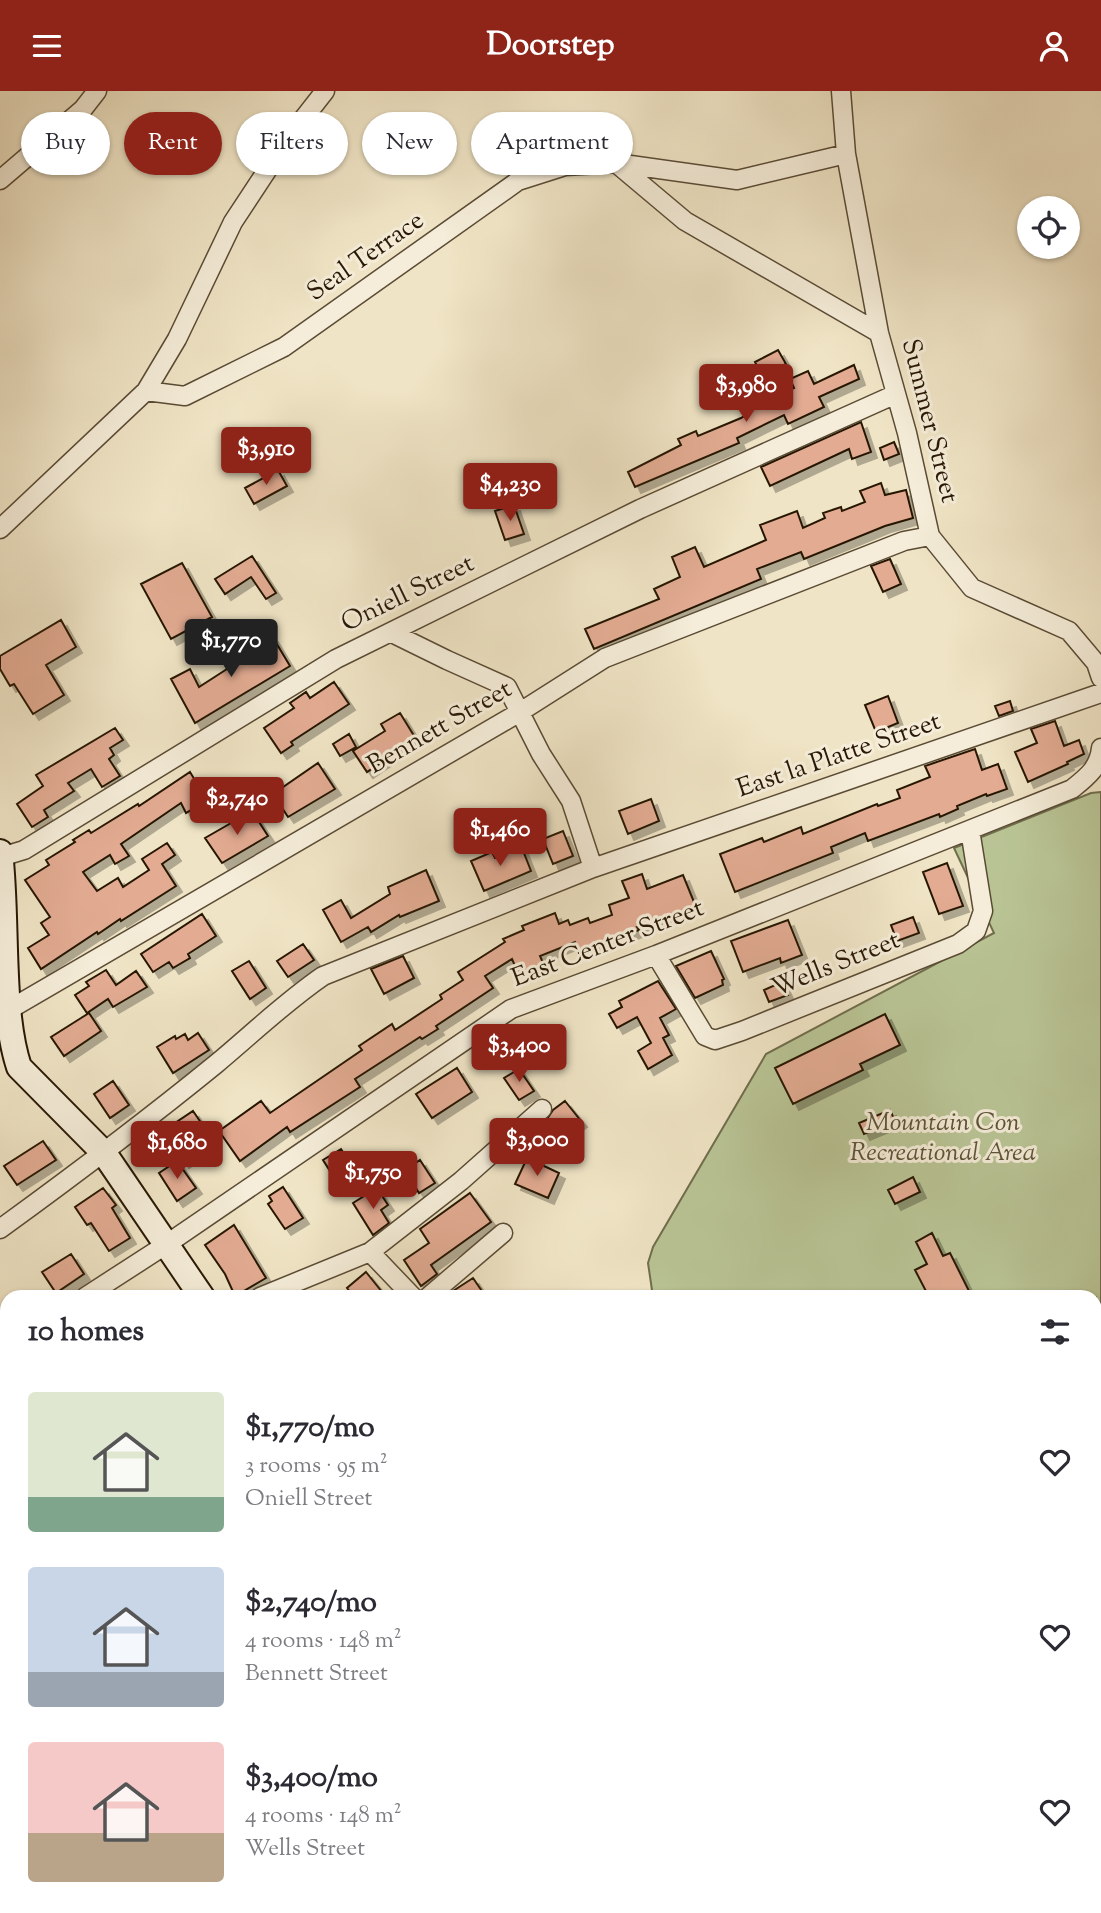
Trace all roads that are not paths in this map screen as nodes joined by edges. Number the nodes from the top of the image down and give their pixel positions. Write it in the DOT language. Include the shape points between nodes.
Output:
graph roads {
  1 [pos="97,91"];
  2 [pos="325,91"];
  3 [pos="841,91"];
  4 [pos="846,153"];
  5 [pos="633,165"];
  6 [pos="537,175"];
  7 [pos="630,175"];
  8 [pos="0,180"];
  9 [pos="879,333"];
  10 [pos="146,391"];
  11 [pos="896,394"];
  12 [pos="0,529"];
  13 [pos="930,536"];
  14 [pos="392,633"];
  15 [pos="1101,678"];
  16 [pos="1101,693"];
  17 [pos="520,712"];
  18 [pos="1101,748"];
  19 [pos="970,830"];
  20 [pos="0,854"];
  21 [pos="593,868"];
  22 [pos="656,955"];
  23 [pos="1,1015"];
  24 [pos="542,1108"];
  25 [pos="104,1153"];
  26 [pos="0,1229"];
  27 [pos="503,1233"];
  28 [pos="167,1244"];
  29 [pos="370,1252"];
  30 [pos="96,1290"];
  31 [pos="197,1290"];
  32 [pos="277,1290"];
  33 [pos="406,1290"];
  34 [pos="436,1290"];
  1 -- 8 [label="street" via="83,109"];
  2 -- 10 [label="street" via="233,222 177,339"];
  3 -- 4 [label="street, Summer Street"];
  4 -- 5 [label="street, Seal Terrace" via="737,180"];
  4 -- 9 [label="street, Summer Street"];
  6 -- 10 [label="street, Seal Terrace" via="518,181 284,347 186,396"];
  7 -- 9 [label="street" via="685,221"];
  9 -- 11 [label="street, Summer Street"];
  10 -- 12 [label="street"];
  11 -- 13 [label="street, Summer Street"];
  11 -- 14 [label="street, Oniell Street" via="640,509"];
  13 -- 15 [label="street, Summer Street" via="972,588 1069,631 1096,663"];
  13 -- 17 [label="street, Bennett Street" via="904,541 605,658"];
  14 -- 17 [label="street" via="507,687"];
  14 -- 20 [label="street, Oniell Street" via="336,659 24,850"];
  16 -- 21 [label="street, East la Platte Street"];
  17 -- 21 [label="street" via="571,801"];
  17 -- 23 [label="street, Bennett Street"];
  18 -- 19 [label="street, East Center Street" via="1100,761 1091,774 1072,789"];
  19 -- 22 [label="street, East Center Street"];
  19 -- 22 [label="street, Wells Street" via="983,911 976,931 958,944 754,1026 715,1040 705,1036"];
  20 -- 23 [label="main road"];
  21 -- 25 [label="street, East la Platte Street" via="323,976"];
  22 -- 28 [label="street, East Center Street" via="511,1009"];
  23 -- 25 [label="main road" via="19,1067"];
  24 -- 29 [label="street" via="461,1181"];
  25 -- 26 [label="street, East la Platte Street"];
  25 -- 28 [label="main road"];
  27 -- 34 [label="street"];
  28 -- 30 [label="street, East Center Street"];
  28 -- 31 [label="main road"];
  29 -- 32 [label="street"];
  29 -- 33 [label="street"];
}
